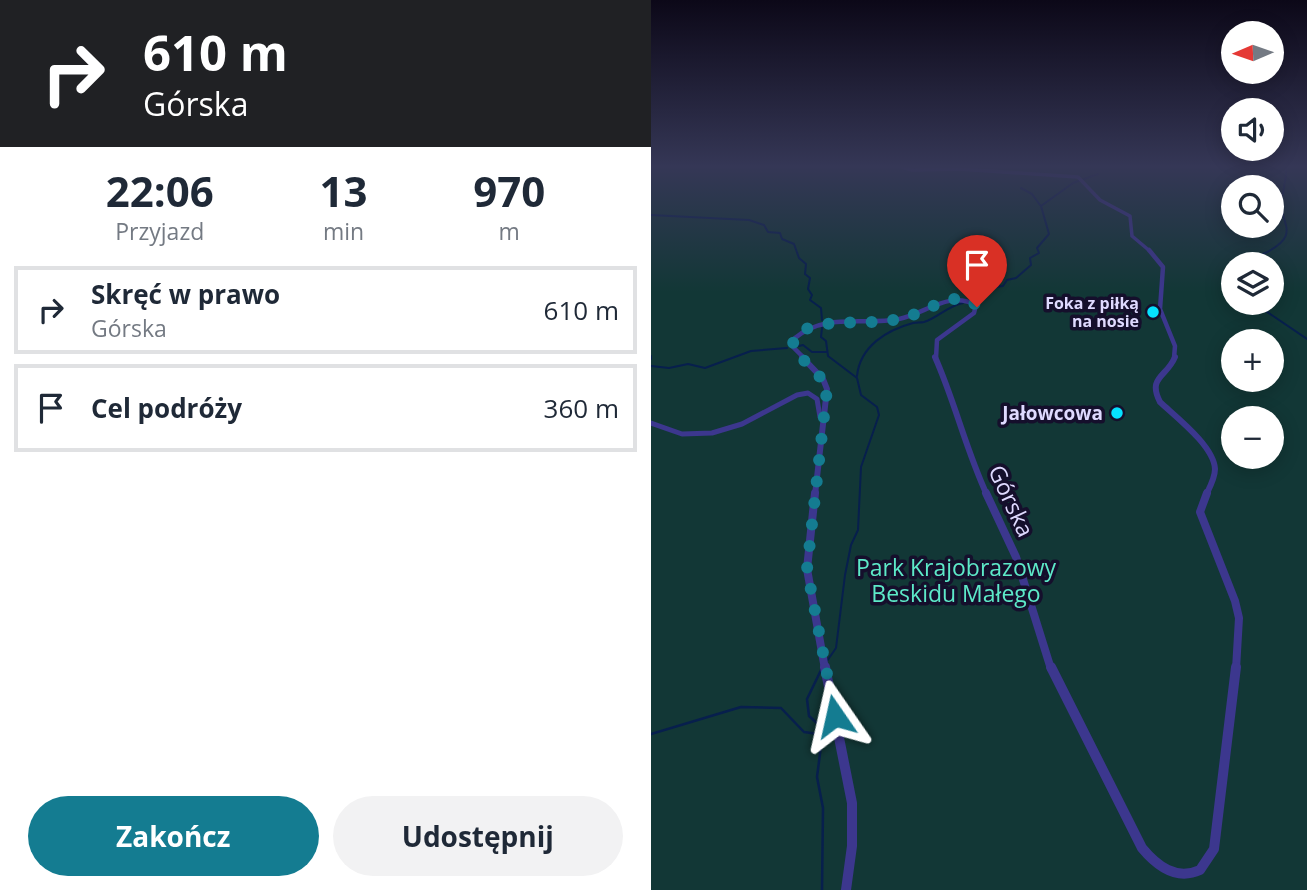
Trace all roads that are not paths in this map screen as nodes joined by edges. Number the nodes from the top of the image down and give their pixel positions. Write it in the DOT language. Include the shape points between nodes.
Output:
graph roads {
  1 [pos="1116,209"];
  2 [pos="824,421"];
  3 [pos="651,422"];
  4 [pos="846,890"];
  1 -- 2 [label="street, Górska" via="1130,216 1132,236 1161,263 1161,314 1175,355 1154,391 1213,461 1214,476 1201,504 1201,516 1232,592 1239,624 1216,842 1210,862 1194,875 1180,877 1160,868 1129,824 1058,683 1016,557 970,458 933,350 939,338 975,312 975,304 958,299 901,319 824,324 799,333 794,349 826,385"];
  2 -- 3 [label="street" via="817,399 809,393 708,434 679,433"];
  2 -- 4 [label="street, Górska" via="807,561 852,803"];
}
